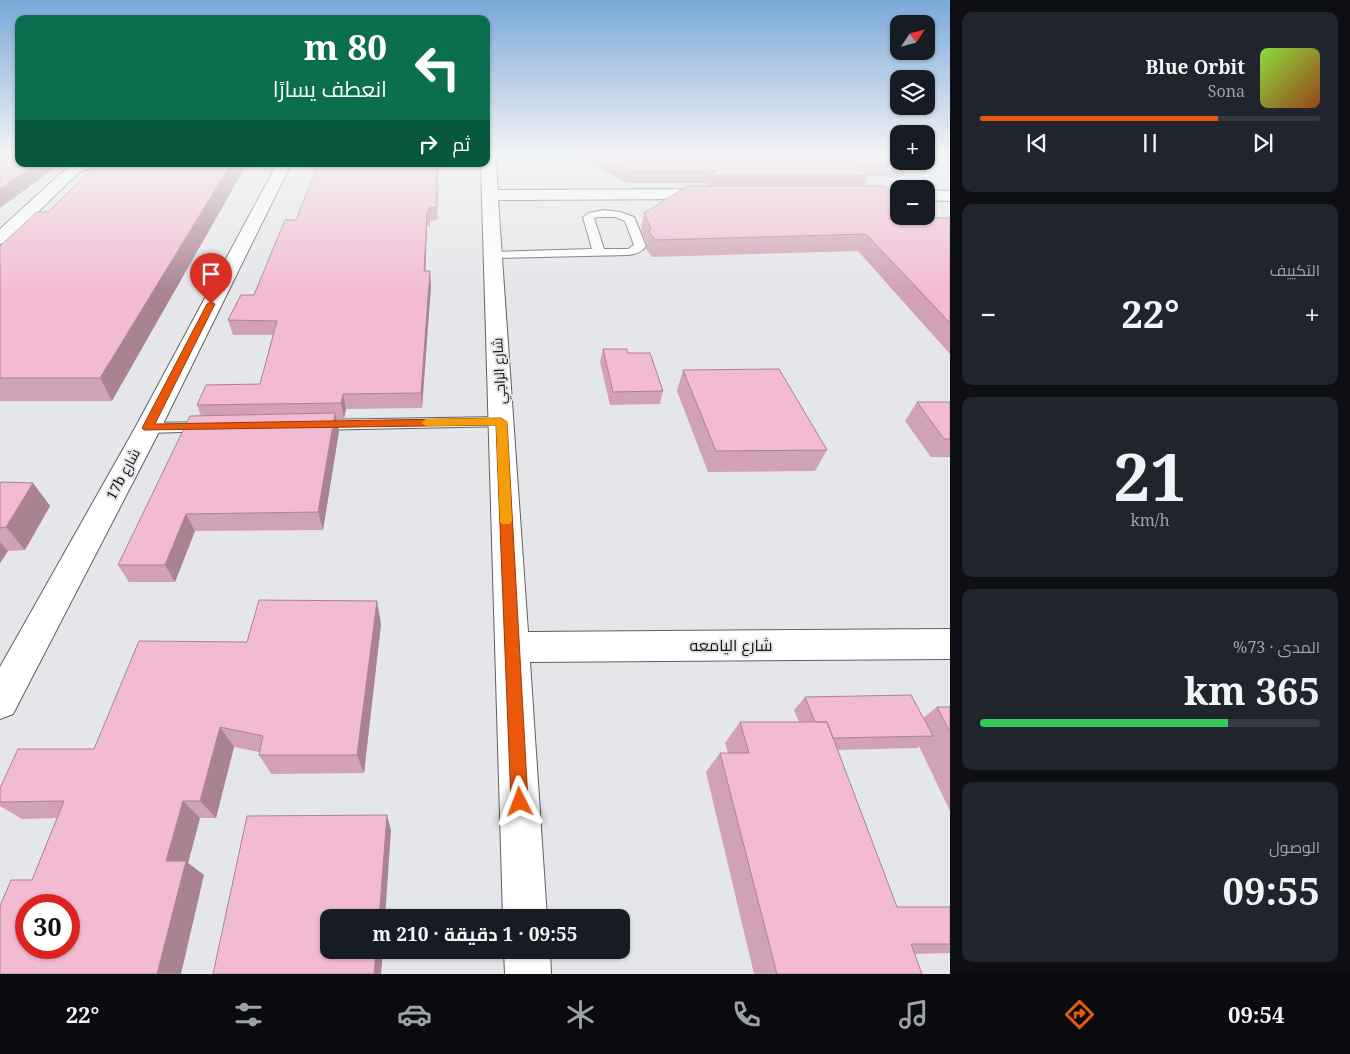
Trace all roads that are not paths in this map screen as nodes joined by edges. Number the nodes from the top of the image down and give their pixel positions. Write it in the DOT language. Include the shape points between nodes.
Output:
graph roads {
  1 [pos="40,200"];
  2 [pos="265,200"];
  3 [pos="490,200"];
  4 [pos="0,239"];
  5 [pos="599,252"];
  6 [pos="494,255"];
  7 [pos="501,422"];
  8 [pos="295,425"];
  9 [pos="226,426"];
  10 [pos="148,428"];
  11 [pos="950,644"];
  12 [pos="512,647"];
  13 [pos="0,702"];
  14 [pos="525,909"];
  15 [pos="527,959"];
  16 [pos="528,974"];
  1 -- 4 [label="street"];
  2 -- 10 [label="street, 17b شارع"];
  3 -- 6 [label="street, شارع الراجي"];
  5 -- 5 [label="lane" via="629,252 638,248 640,242 630,220 614,214 588,217"];
  5 -- 6 [label="lane"];
  6 -- 7 [label="street, شارع الراجي"];
  7 -- 8 [label="lane"];
  7 -- 12 [label="street, شارع الراجي"];
  9 -- 10 [label="lane"];
  10 -- 13 [label="street, 17b شارع"];
  11 -- 12 [label="street, شارع اليامعه"];
  12 -- 14 [label="street, شارع الراجي"];
  15 -- 16 [label="street"];
}
